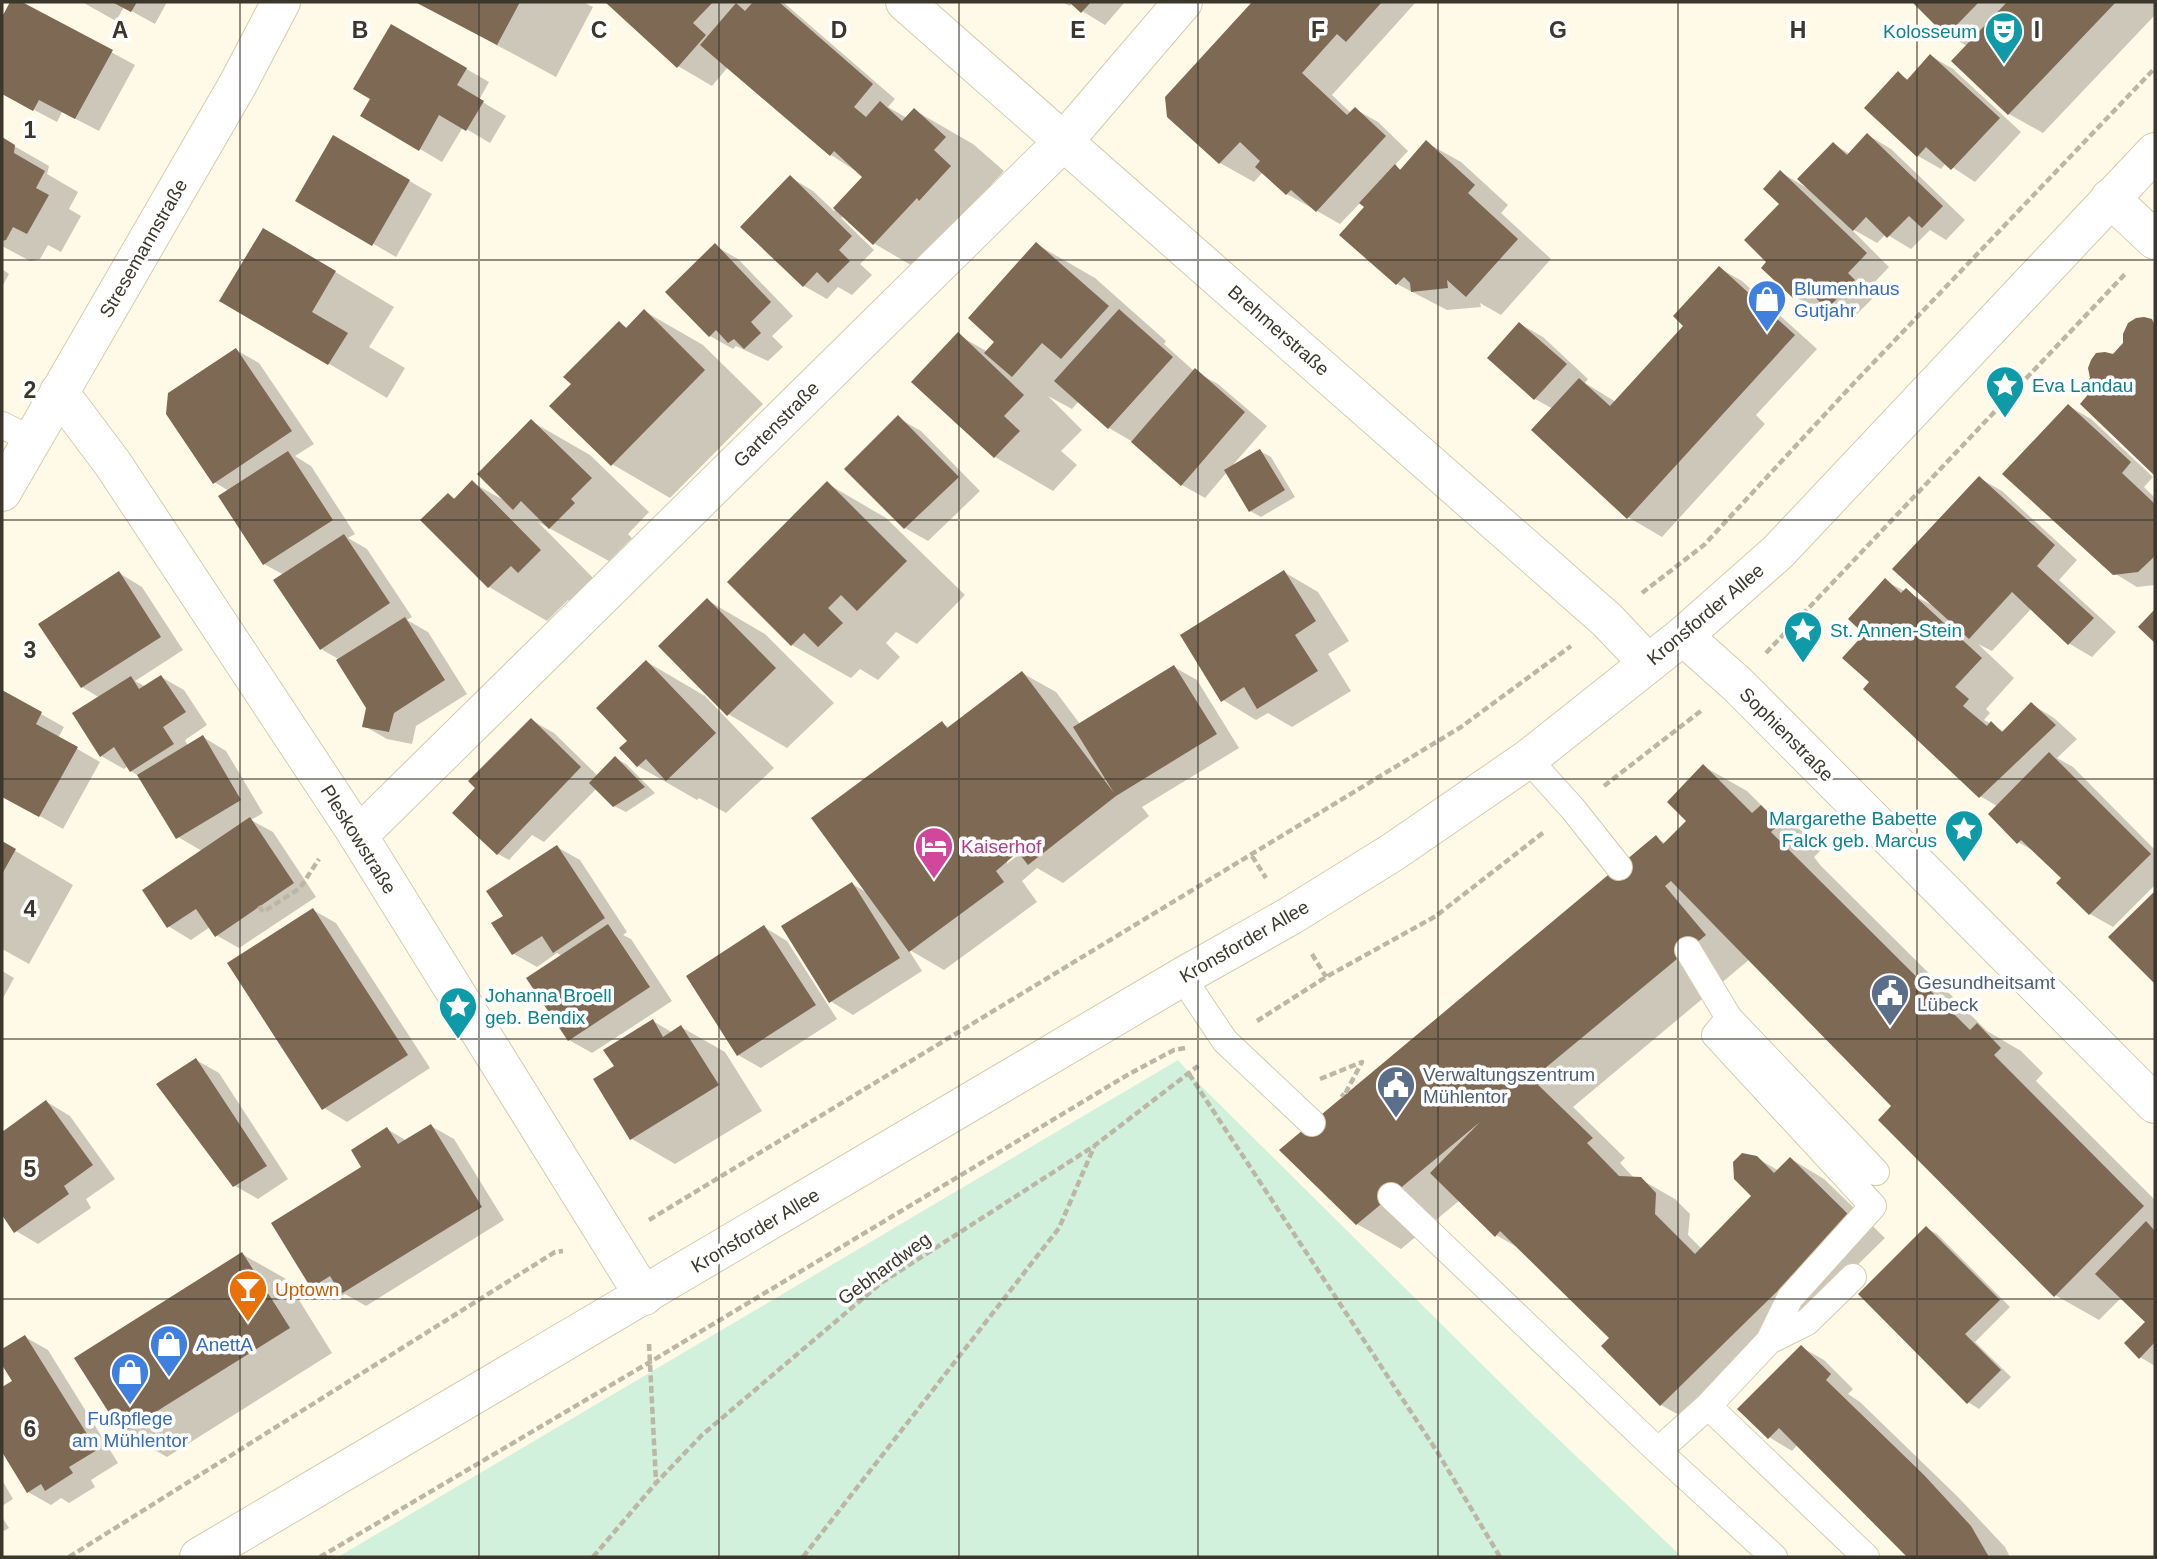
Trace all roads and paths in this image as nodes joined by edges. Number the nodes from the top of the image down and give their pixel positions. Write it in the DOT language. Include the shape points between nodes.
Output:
graph roads {
  1 [pos="281,2"];
  2 [pos="905,2"];
  3 [pos="1183,2"];
  4 [pos="2155,68"];
  5 [pos="1064,141"];
  6 [pos="2155,152"];
  7 [pos="2110,198"];
  8 [pos="2155,240"];
  9 [pos="59,392"];
  10 [pos="17,432"];
  11 [pos="2,492"];
  12 [pos="1607,620"];
  13 [pos="1683,636"];
  14 [pos="1648,663"];
  15 [pos="1528,759"];
  16 [pos="358,836"];
  17 [pos="320,857"];
  18 [pos="1619,867"];
  19 [pos="259,906"];
  20 [pos="1688,950"];
  21 [pos="1182,977"];
  22 [pos="1729,1018"];
  23 [pos="1226,1041"];
  24 [pos="1189,1074"];
  25 [pos="1281,1095"];
  26 [pos="1344,1096"];
  27 [pos="2155,1104"];
  28 [pos="1312,1123"];
  29 [pos="1094,1146"];
  30 [pos="1876,1172"];
  31 [pos="1391,1196"];
  32 [pos="611,1242"];
  33 [pos="1853,1277"];
  34 [pos="645,1296"];
  35 [pos="1769,1342"];
  36 [pos="650,1362"];
  37 [pos="1708,1406"];
  38 [pos="1658,1451"];
  39 [pos="656,1483"];
  40 [pos="69,1557"];
  41 [pos="199,1557"];
  42 [pos="320,1557"];
  43 [pos="593,1557"];
  44 [pos="803,1557"];
  45 [pos="1500,1557"];
  46 [pos="1774,1557"];
  47 [pos="1866,1557"];
  1 -- 9 [label="street, Stresemannstraße"];
  2 -- 5 [label="street, Brehmerstraße"];
  3 -- 5 [label="street, Gartenstraße"];
  4 -- 12 [label="path" via="1704,545"];
  5 -- 12 [label="street, Brehmerstraße"];
  5 -- 16 [label="street, Gartenstraße"];
  6 -- 7 [label="street, Kronsforder Allee"];
  7 -- 8 [label="street"];
  7 -- 13 [label="street, Kronsforder Allee" via="1777,552"];
  9 -- 10 [label="street, Stresemannstraße"];
  9 -- 16 [label="street, Pleskowstraße" via="113,464"];
  10 -- 11 [label="street, Stresemannstraße"];
  12 -- 14 [label="street, Brehmerstraße"];
  12 -- 32 [label="path" via="1461,727"];
  13 -- 14 [label="street, Kronsforder Allee"];
  13 -- 27 [label="street, Sophienstraße" via="1737,684"];
  14 -- 15 [label="street, Kronsforder Allee"];
  15 -- 18 [label="lane"];
  15 -- 21 [label="street, Kronsforder Allee" via="1393,852"];
  16 -- 32 [label="street, Pleskowstraße"];
  17 -- 19 [label="path" via="300,888 263,912"];
  20 -- 22 [label="lane"];
  21 -- 23 [label="lane"];
  21 -- 34 [label="street, Kronsforder Allee"];
  22 -- 30 [label="lane"];
  22 -- 35 [label="lane" via="1715,1035 1874,1206 1790,1298"];
  23 -- 24 [label="path, Gebhardweg"];
  23 -- 25 [label="lane"];
  23 -- 36 [label="path" via="1174,1050 1129,1074"];
  24 -- 29 [label="path, Gebhardweg"];
  24 -- 45 [label="path" via="1438,1453"];
  25 -- 26 [label="path" via="1362,1062"];
  25 -- 28 [label="lane"];
  29 -- 39 [label="path, Gebhardweg" via="881,1283 702,1435"];
  29 -- 44 [label="path" via="1059,1228"];
  31 -- 38 [label="lane"];
  32 -- 34 [label="street, Pleskowstraße"];
  32 -- 40 [label="path" via="555,1252"];
  33 -- 35 [label="lane" via="1807,1322"];
  34 -- 36 [label="path"];
  34 -- 41 [label="street, Kronsforder Allee"];
  35 -- 37 [label="lane"];
  36 -- 39 [label="path"];
  36 -- 42 [label="path"];
  37 -- 38 [label="lane"];
  37 -- 47 [label="lane"];
  38 -- 46 [label="lane"];
  39 -- 43 [label="path, Gebhardweg"];
}
